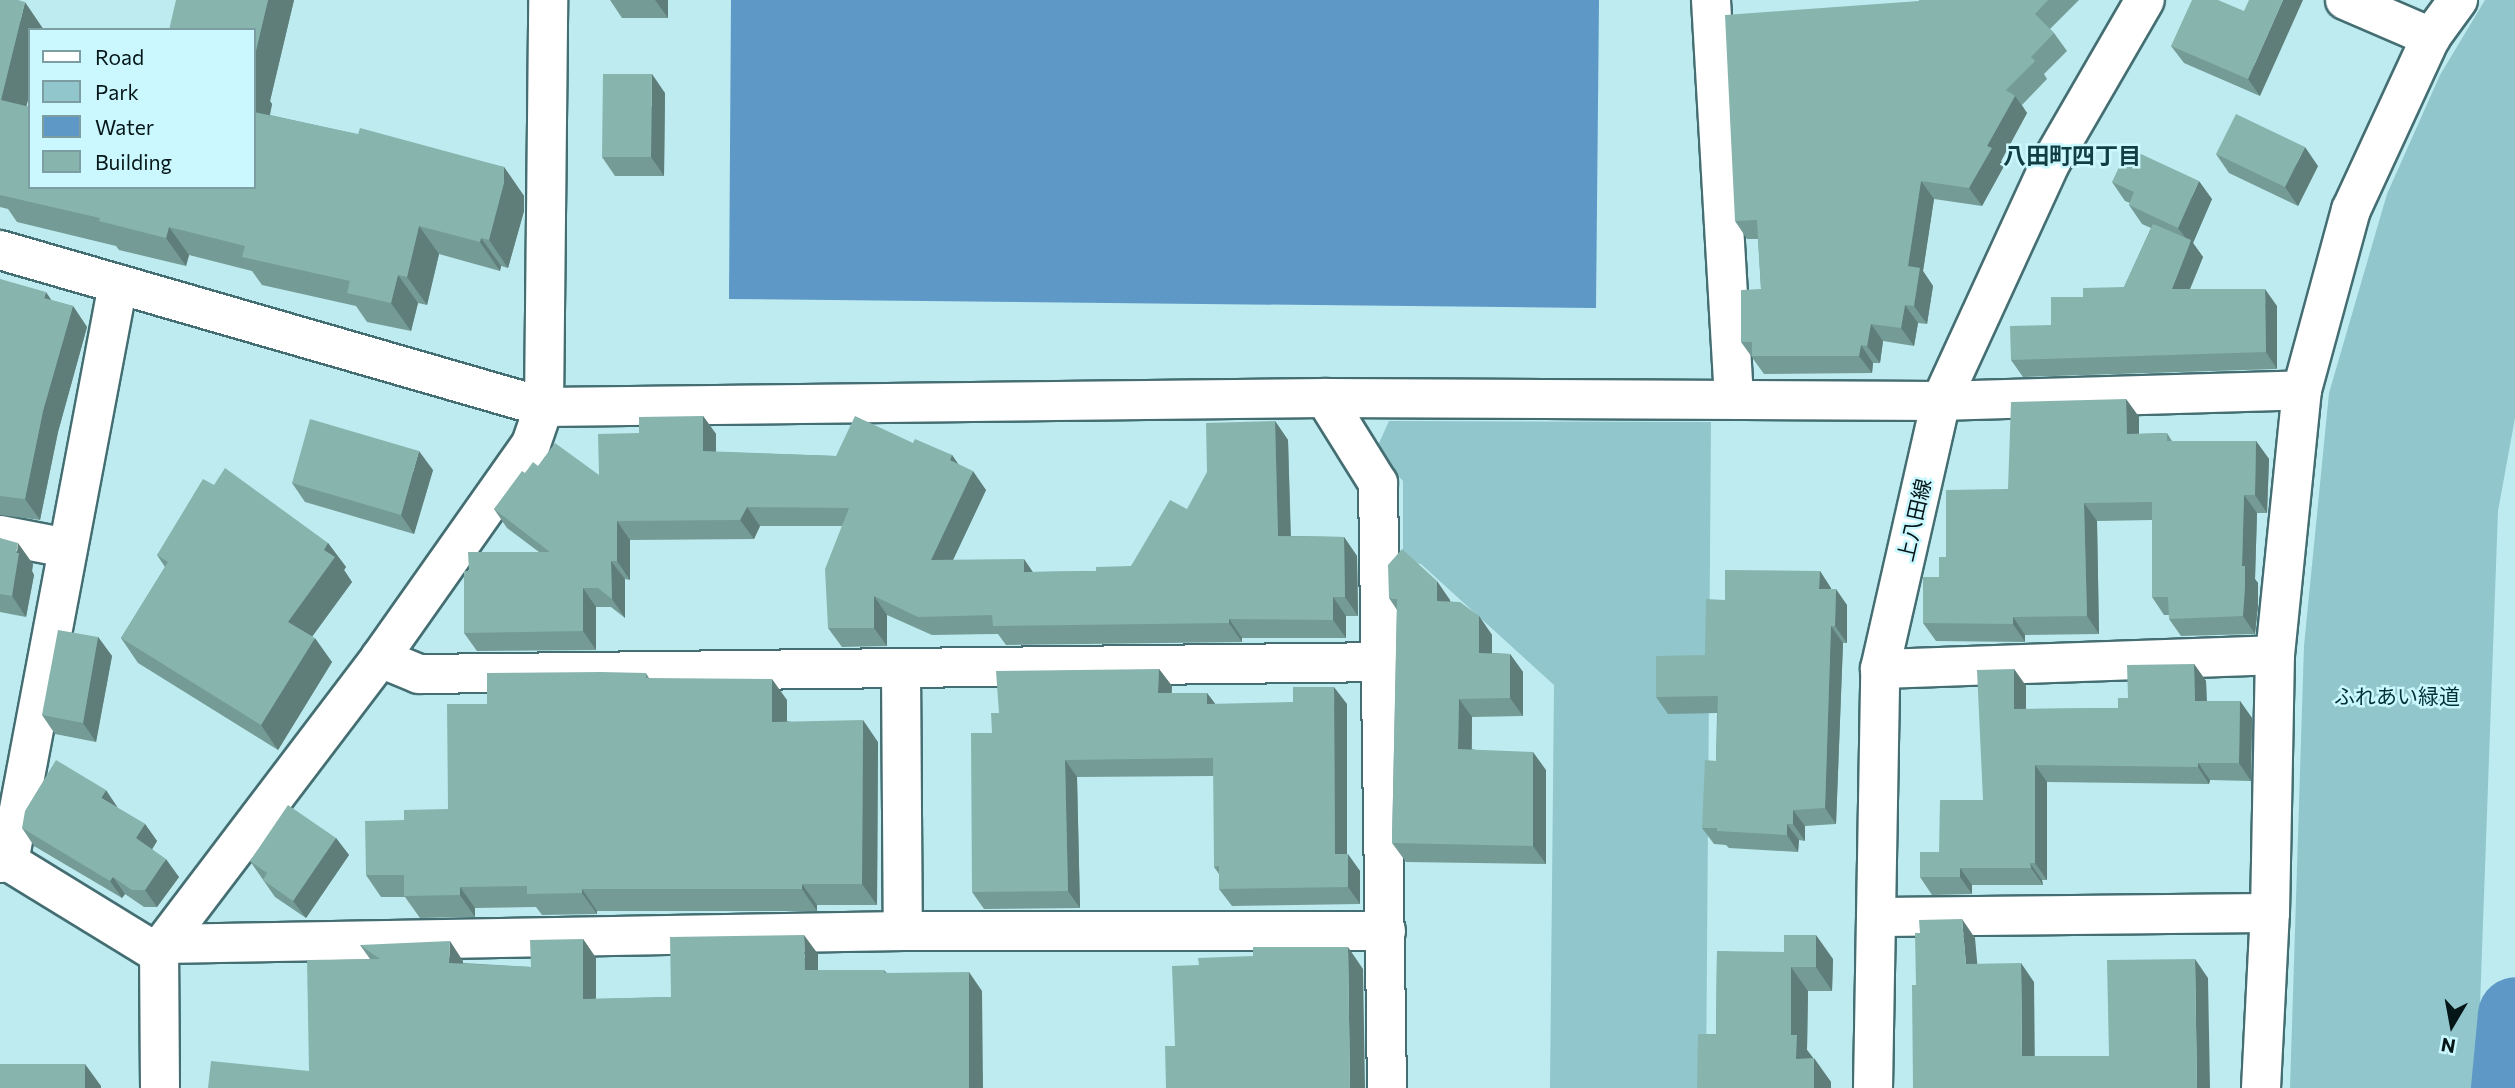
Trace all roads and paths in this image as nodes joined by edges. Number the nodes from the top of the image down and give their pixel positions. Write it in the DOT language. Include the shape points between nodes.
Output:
graph roads {
  1 [pos="548,0"];
  2 [pos="1710,0"];
  3 [pos="2145,0"];
  4 [pos="2345,0"];
  5 [pos="2458,0"];
  6 [pos="2431,37"];
  7 [pos="0,250"];
  8 [pos="118,284"];
  9 [pos="2302,390"];
  10 [pos="1325,398"];
  11 [pos="1734,400"];
  12 [pos="1941,401"];
  13 [pos="544,407"];
  14 [pos="0,535"];
  15 [pos="67,548"];
  16 [pos="2275,655"];
  17 [pos="380,658"];
  18 [pos="1381,662"];
  19 [pos="901,669"];
  20 [pos="1880,669"];
  21 [pos="4,862"];
  22 [pos="2270,913"];
  23 [pos="1876,917"];
  24 [pos="903,931"];
  25 [pos="1386,931"];
  26 [pos="161,949"];
  27 [pos="160,1088"];
  28 [pos="1387,1088"];
  29 [pos="1873,1088"];
  30 [pos="2261,1088"];
  1 -- 13 [label="street"];
  2 -- 11 [label="street"];
  3 -- 12 [label="street, 上八田線" via="2051,162"];
  4 -- 6 [label="street"];
  5 -- 6 [label="street"];
  6 -- 9 [label="street" via="2351,209"];
  7 -- 8 [label="street"];
  8 -- 13 [label="street"];
  8 -- 15 [label="street"];
  9 -- 12 [label="street"];
  9 -- 16 [label="street"];
  10 -- 11 [label="street"];
  10 -- 13 [label="street"];
  10 -- 18 [label="street" via="1378,483"];
  11 -- 12 [label="street"];
  12 -- 20 [label="street, 上八田線"];
  13 -- 17 [label="street" via="531,444"];
  14 -- 15 [label="street"];
  15 -- 21 [label="street"];
  16 -- 20 [label="street"];
  16 -- 22 [label="street"];
  17 -- 19 [label="street" via="419,674"];
  17 -- 26 [label="street"];
  18 -- 19 [label="street"];
  18 -- 25 [label="street"];
  19 -- 24 [label="street"];
  20 -- 23 [label="street, 上八田線"];
  21 -- 26 [label="street"];
  22 -- 23 [label="street"];
  22 -- 30 [label="street"];
  23 -- 29 [label="street, 上八田線"];
  24 -- 25 [label="street"];
  24 -- 26 [label="street"];
  25 -- 28 [label="street"];
  26 -- 27 [label="street"];
}
